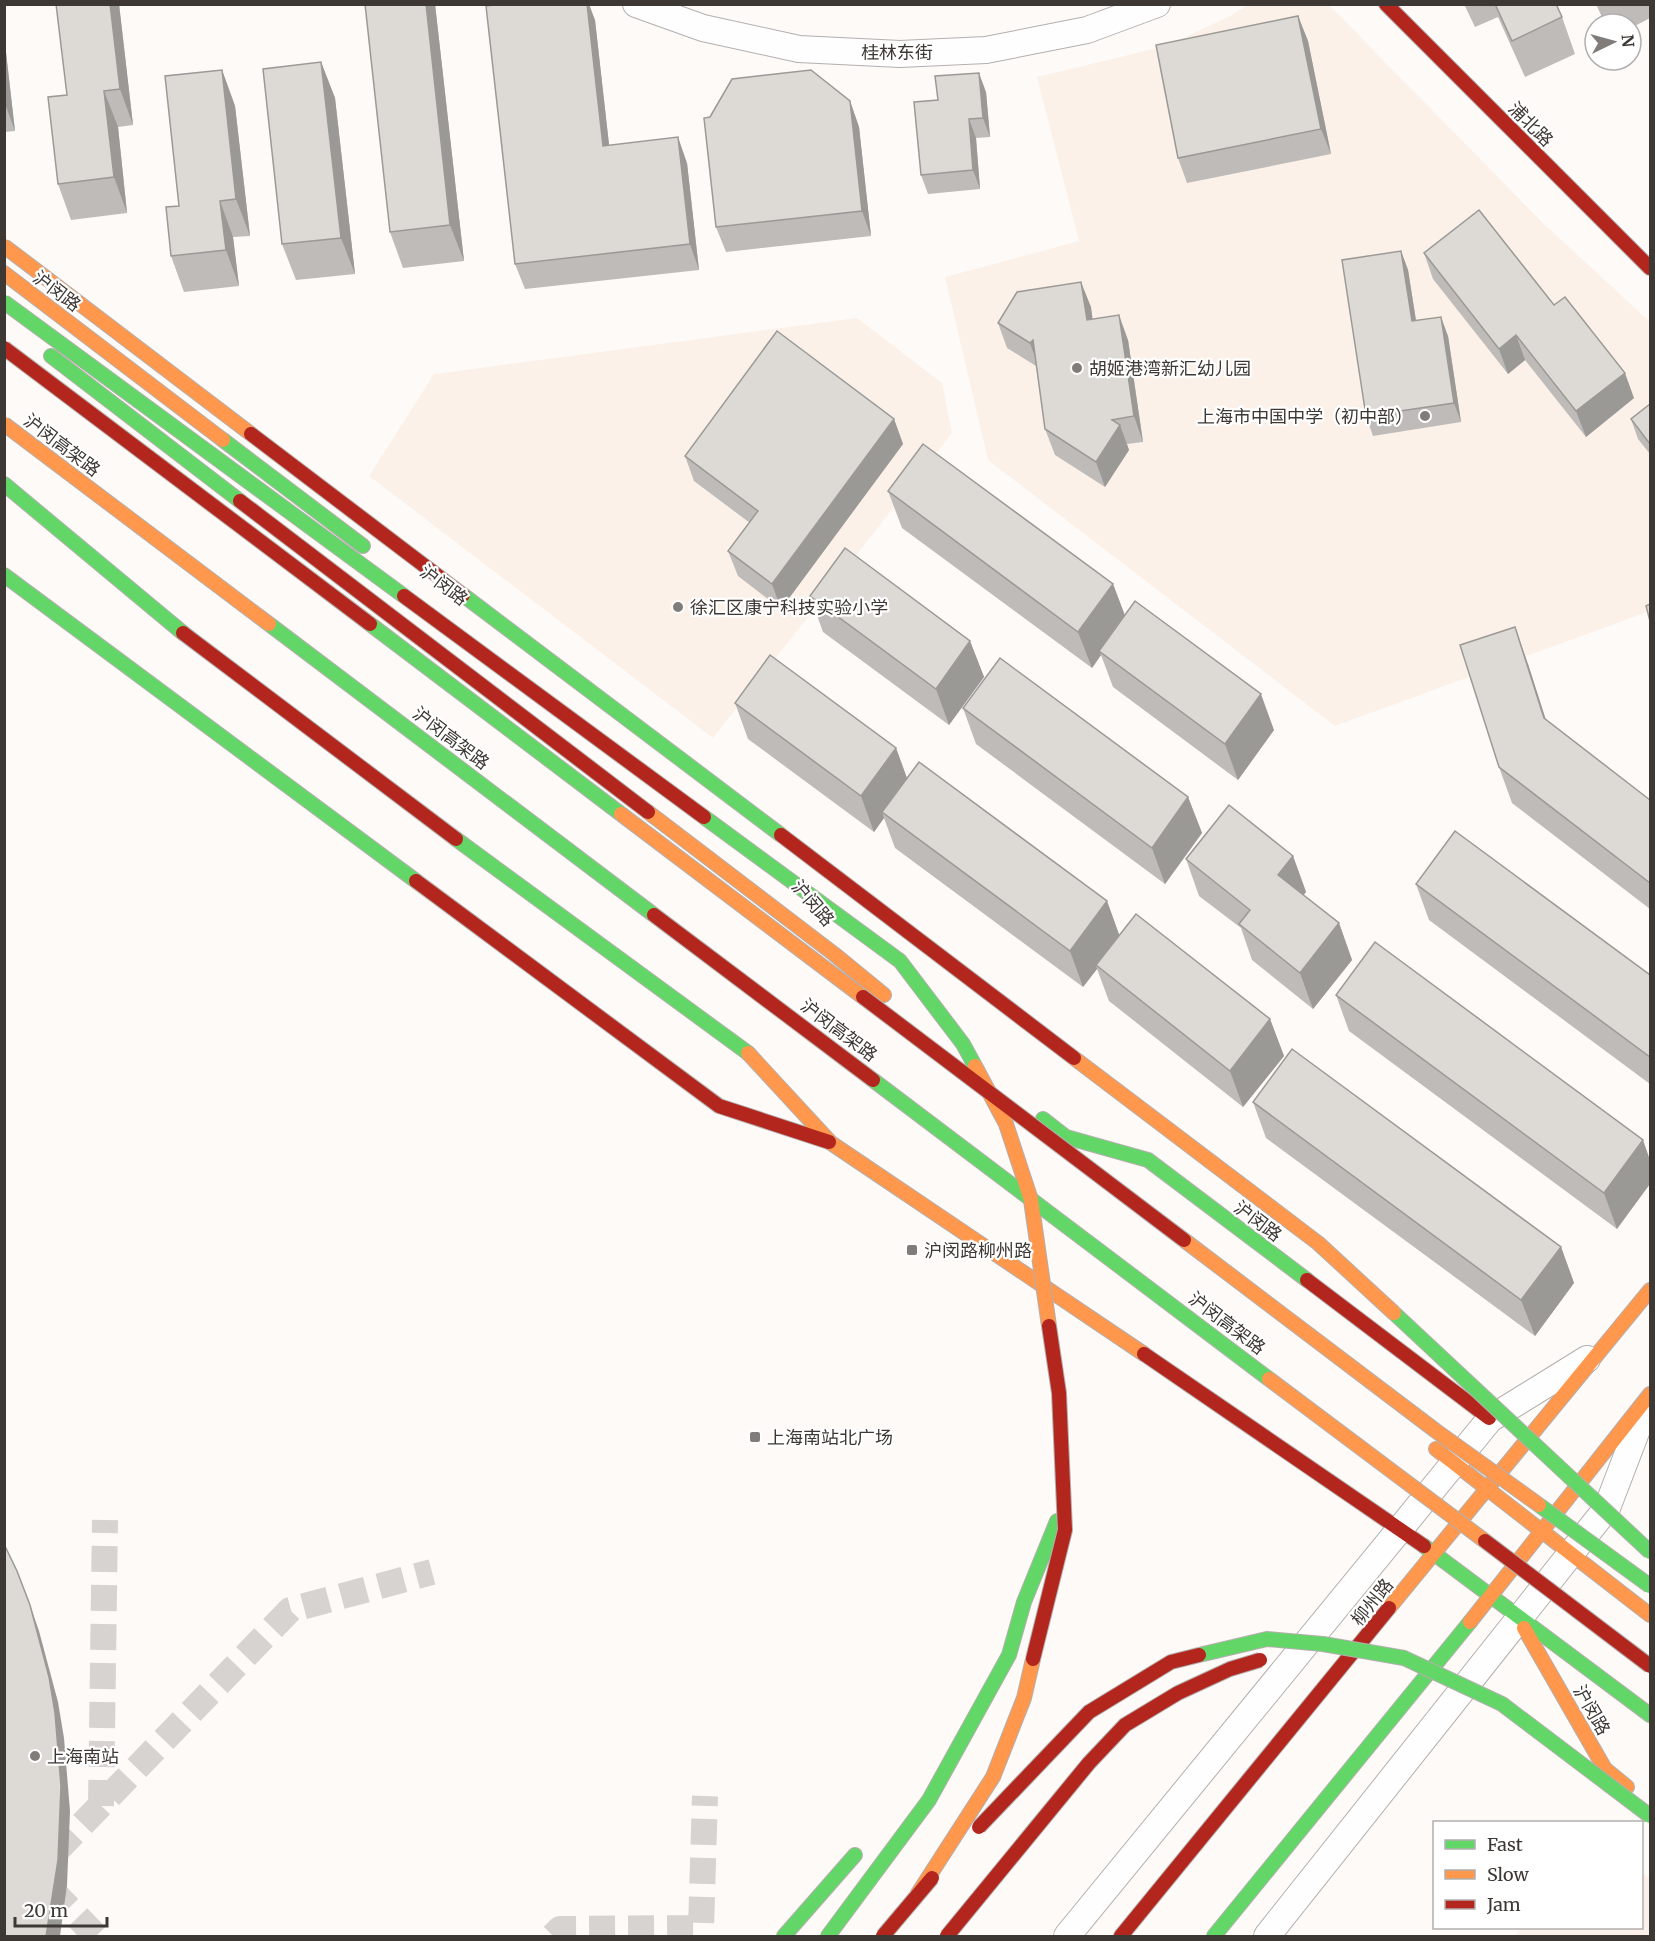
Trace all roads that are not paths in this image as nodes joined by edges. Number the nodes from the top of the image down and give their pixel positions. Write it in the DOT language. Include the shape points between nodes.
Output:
graph roads {
  1 [pos="636,4"];
  2 [pos="1157,4"];
  3 [pos="1386,4"];
  4 [pos="4,246"];
  5 [pos="1650,268"];
  6 [pos="4,273"];
  7 [pos="4,302"];
  8 [pos="38,346"];
  9 [pos="4,348"];
  10 [pos="4,424"];
  11 [pos="4,484"];
  12 [pos="373,554"];
  13 [pos="4,575"];
  14 [pos="449,612"];
  15 [pos="773,885"];
  16 [pos="788,902"];
  17 [pos="834,954"];
  18 [pos="1066,1137"];
  19 [pos="831,1143"];
  20 [pos="1650,1290"];
  21 [pos="1600,1351"];
  22 [pos="1650,1395"];
  23 [pos="1490,1419"];
  24 [pos="1523,1445"];
  25 [pos="1453,1463"];
  26 [pos="1578,1486"];
  27 [pos="1487,1490"];
  28 [pos="1064,1504"];
  29 [pos="1607,1508"];
  30 [pos="1400,1528"];
  31 [pos="1542,1533"];
  32 [pos="1650,1540"];
  33 [pos="1650,1552"];
  34 [pos="1434,1554"];
  35 [pos="1570,1554"];
  36 [pos="1650,1586"];
  37 [pos="1490,1597"];
  38 [pos="1650,1615"];
  39 [pos="1519,1618"];
  40 [pos="1323,1644"];
  41 [pos="1650,1666"];
  42 [pos="1650,1715"];
  43 [pos="1650,1805"];
  44 [pos="1650,1816"];
  45 [pos="855,1855"];
  46 [pos="917,1894"];
  47 [pos="784,1936"];
  48 [pos="828,1936"];
  49 [pos="883,1936"];
  50 [pos="947,1936"];
  51 [pos="1067,1936"];
  52 [pos="1122,1936"];
  53 [pos="1214,1936"];
  54 [pos="1267,1936"];
  1 -- 2 [label="street, 桂林东街" via="703,28 799,48 900,54 986,50 1087,30"];
  3 -- 5 [label="main road, 浦北路"];
  4 -- 33 [label="main road, bridge" via="1318,1244"];
  6 -- 12 [label="main road, 沪闵路"];
  7 -- 28 [label="main road, bridge" via="900,961 963,1044 1006,1124 1032,1200 1059,1393"];
  8 -- 17 [label="main road, 沪闵路"];
  9 -- 36 [label="main road, bridge" via="1427,1424"];
  10 -- 41 [label="main road, 沪闵高架路, bridge"];
  11 -- 19 [label="main road, 沪闵路" via="163,618 413,808 748,1053"];
  13 -- 19 [label="main road, 沪闵路" via="719,1106"];
  14 -- 15 [label="main road, 沪闵路" via="704,807"];
  16 -- 17 [label="main road, 沪闵路"];
  17 -- 18 [label="main road, 沪闵路"];
  18 -- 23 [label="main road, 沪闵路" via="1148,1160"];
  18 -- 25 [label="main road"];
  19 -- 30 [label="main road, 沪闵路"];
  20 -- 21 [label="main road, 柳州路"];
  21 -- 23 [label="street"];
  21 -- 24 [label="main road, 柳州路"];
  22 -- 26 [label="main road"];
  22 -- 29 [label="street"];
  23 -- 24 [label="main road, 沪闵路"];
  23 -- 25 [label="street"];
  24 -- 26 [label="main road, 沪闵路"];
  24 -- 27 [label="main road, 柳州路"];
  25 -- 27 [label="main road"];
  25 -- 30 [label="street"];
  26 -- 29 [label="main road, 沪闵路"];
  26 -- 31 [label="main road"];
  27 -- 31 [label="main road"];
  27 -- 34 [label="main road, 柳州路"];
  28 -- 46 [label="main road, bridge" via="1065,1530 1024,1698 993,1777"];
  28 -- 48 [label="main road" via="1024,1602 1009,1655 929,1800"];
  29 -- 32 [label="main road, 沪闵路"];
  29 -- 35 [label="street"];
  30 -- 34 [label="main road, 沪闵路"];
  30 -- 51 [label="street"];
  31 -- 35 [label="main road"];
  31 -- 37 [label="main road"];
  34 -- 37 [label="main road, 沪闵路"];
  34 -- 52 [label="main road, 柳州路"];
  35 -- 38 [label="main road"];
  35 -- 39 [label="street"];
  37 -- 39 [label="main road, 沪闵路"];
  37 -- 53 [label="main road"];
  39 -- 42 [label="main road, 沪闵路"];
  39 -- 43 [label="main road, 沪闵路" via="1605,1769"];
  39 -- 54 [label="street"];
  40 -- 44 [label="main road, bridge" via="1404,1658 1502,1704"];
  40 -- 46 [label="main road, bridge" via="1267,1638 1171,1662 1089,1712"];
  40 -- 50 [label="main road, bridge" via="1230,1669 1178,1693 1125,1725 1089,1763"];
  45 -- 47 [label="main road"];
  46 -- 49 [label="main road, bridge"];
}
